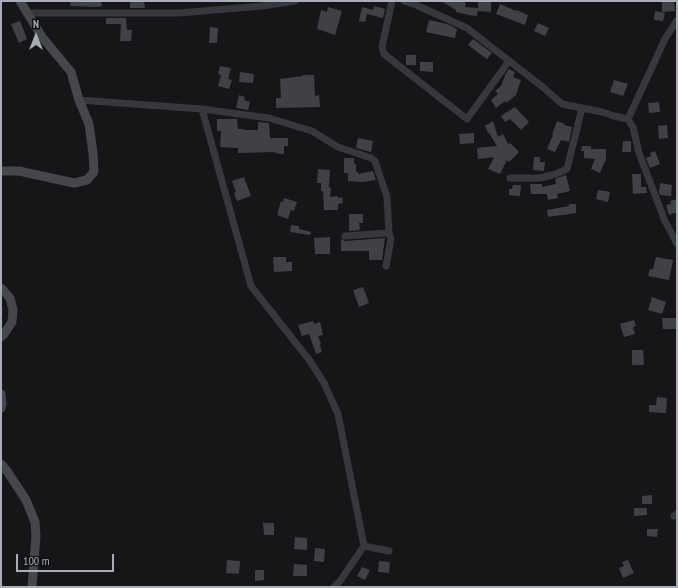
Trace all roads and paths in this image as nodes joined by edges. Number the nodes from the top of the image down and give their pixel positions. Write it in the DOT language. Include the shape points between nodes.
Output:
graph roads {
  1 [pos="20,1"];
  2 [pos="295,1"];
  3 [pos="392,1"];
  4 [pos="404,1"];
  5 [pos="28,13"];
  6 [pos="677,20"];
  7 [pos="509,61"];
  8 [pos="78,100"];
  9 [pos="582,108"];
  10 [pos="202,109"];
  11 [pos="628,119"];
  12 [pos="1,171"];
  13 [pos="510,178"];
  14 [pos="389,233"];
  15 [pos="345,236"];
  16 [pos="677,244"];
  17 [pos="386,266"];
  18 [pos="1,288"];
  19 [pos="1,337"];
  20 [pos="1,394"];
  21 [pos="1,408"];
  22 [pos="1,464"];
  23 [pos="364,546"];
  24 [pos="389,551"];
  25 [pos="32,587"];
  26 [pos="334,587"];
  1 -- 5 [label="main road"];
  2 -- 5 [label="street" via="179,13"];
  3 -- 7 [label="street" via="382,47 384,54 467,120"];
  4 -- 7 [label="street" via="467,28"];
  5 -- 8 [label="main road" via="42,37 71,72"];
  6 -- 11 [label="street" via="665,39"];
  7 -- 9 [label="street" via="562,104"];
  8 -- 10 [label="street"];
  8 -- 12 [label="main road" via="89,124 93,153 94,172 87,180 74,183 19,171"];
  9 -- 11 [label="street"];
  9 -- 13 [label="street" via="567,169 540,178"];
  10 -- 14 [label="street" via="269,118 312,131 338,147 371,158 375,161 387,197"];
  10 -- 23 [label="street" via="251,286 310,361 324,383 338,414"];
  11 -- 16 [label="street" via="665,221"];
  14 -- 15 [label="street"];
  14 -- 17 [label="street" via="391,239"];
  18 -- 19 [label="main road" via="10,298 13,310 12,322"];
  20 -- 21 [label="main road"];
  22 -- 25 [label="main road" via="26,500 35,522"];
  23 -- 24 [label="street"];
  23 -- 26 [label="street"];
}
